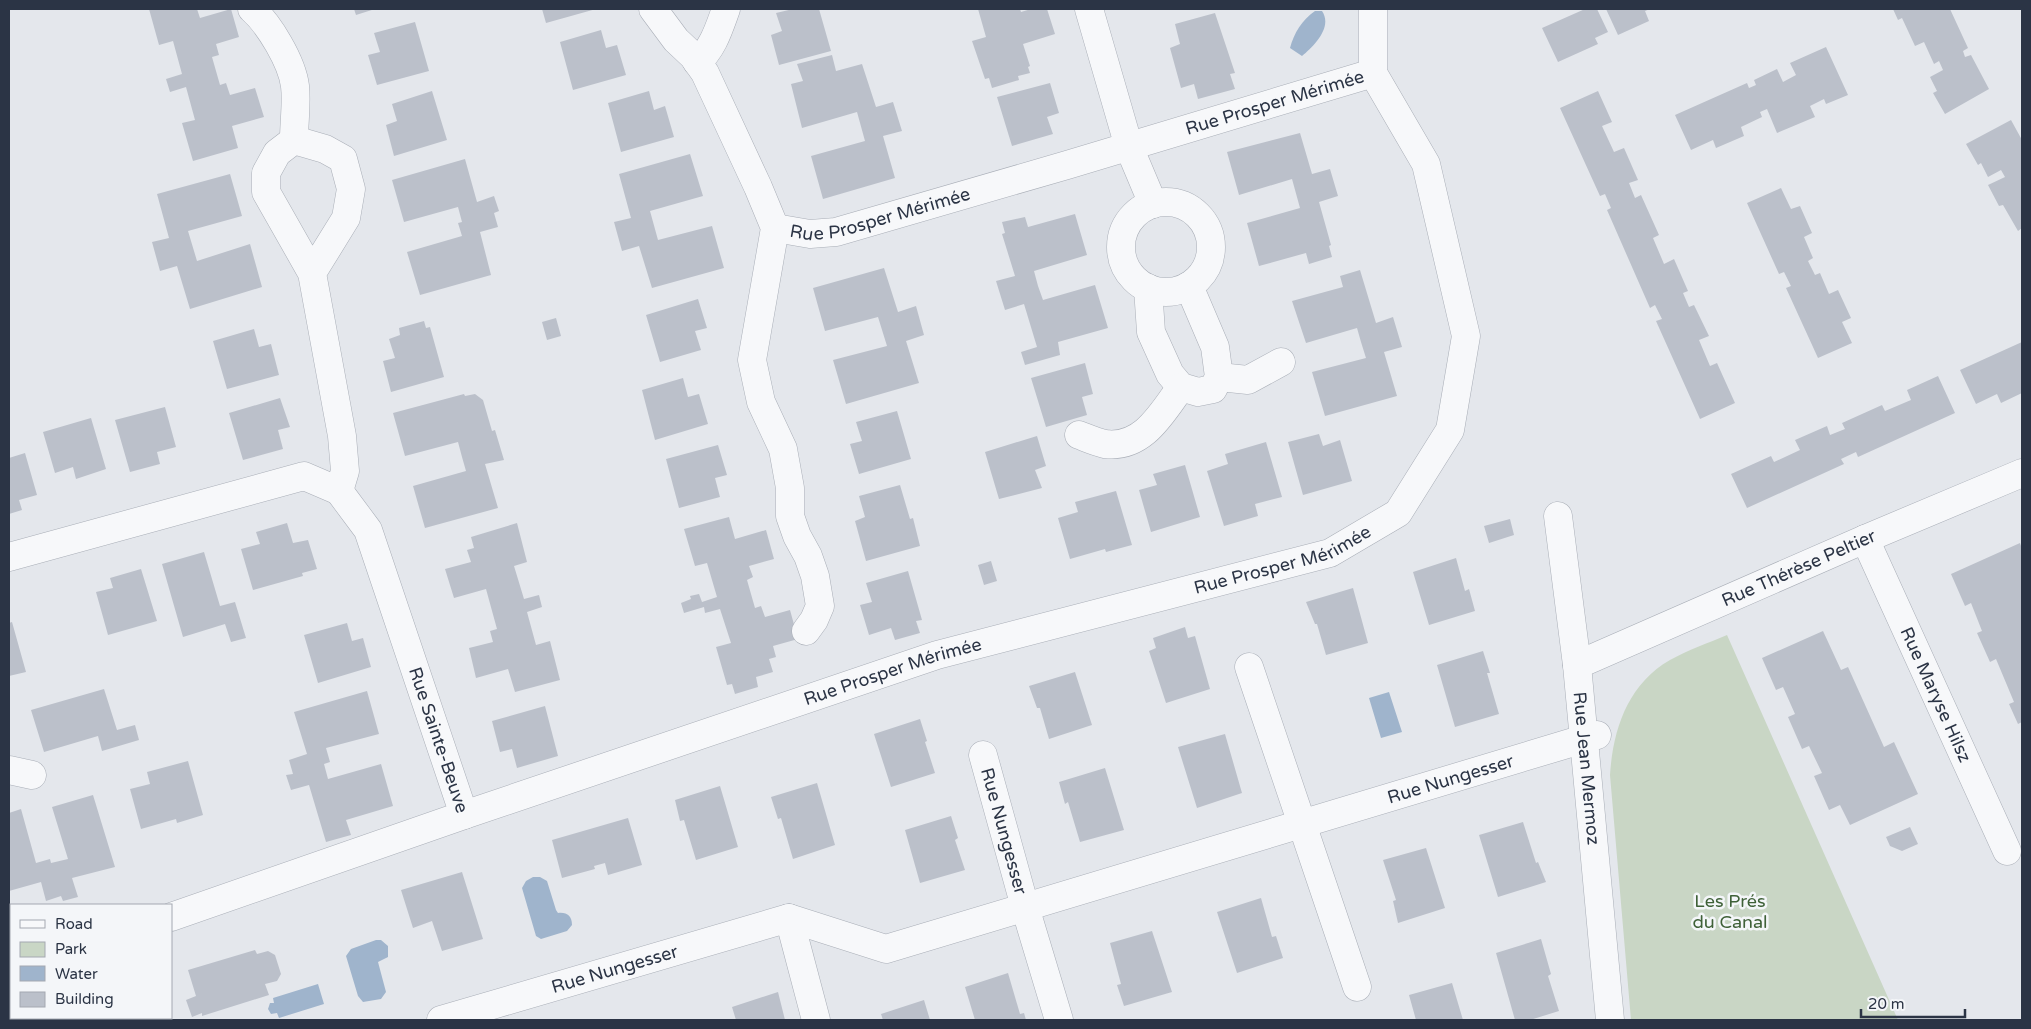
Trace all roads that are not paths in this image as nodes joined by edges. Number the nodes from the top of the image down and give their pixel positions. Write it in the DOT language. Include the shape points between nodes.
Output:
graph roads {
  1 [pos="252,9"];
  2 [pos="653,9"];
  3 [pos="726,9"];
  4 [pos="1090,9"];
  5 [pos="1373,9"];
  6 [pos="697,62"];
  7 [pos="1373,72"];
  8 [pos="294,140"];
  9 [pos="1129,147"];
  10 [pos="1153,204"];
  11 [pos="775,228"];
  12 [pos="312,273"];
  13 [pos="1189,286"];
  14 [pos="1148,288"];
  15 [pos="1280,362"];
  16 [pos="1218,377"];
  17 [pos="1181,387"];
  18 [pos="1079,435"];
  19 [pos="2022,473"];
  20 [pos="338,491"];
  21 [pos="1558,516"];
  22 [pos="1865,538"];
  23 [pos="9,556"];
  24 [pos="806,631"];
  25 [pos="1577,665"];
  26 [pos="1249,667"];
  27 [pos="1591,737"];
  28 [pos="983,755"];
  29 [pos="464,815"];
  30 [pos="1302,823"];
  31 [pos="2007,851"];
  32 [pos="1025,907"];
  33 [pos="172,917"];
  34 [pos="789,918"];
  35 [pos="1357,987"];
  36 [pos="441,1020"];
  37 [pos="816,1020"];
  38 [pos="1059,1020"];
  39 [pos="1610,1020"];
  1 -- 8 [label="street" via="261,17 282,50 295,85"];
  2 -- 6 [label="street, Rue Prosper Mérimée"];
  3 -- 6 [label="street" via="705,56"];
  4 -- 9 [label="street"];
  5 -- 7 [label="street"];
  6 -- 11 [label="street, Rue Prosper Mérimée" via="705,73"];
  7 -- 9 [label="street, Rue Prosper Mérimée"];
  7 -- 29 [label="street, Rue Prosper Mérimée" via="1426,164 1466,336 1450,430 1398,513 1330,553 937,656"];
  8 -- 12 [label="street" via="277,153 266,173 266,192"];
  8 -- 12 [label="street" via="325,149 343,159 351,190 346,218"];
  9 -- 10 [label="street"];
  9 -- 11 [label="street, Rue Prosper Mérimée" via="836,232 810,234"];
  10 -- 13 [label="street" via="1175,204 1194,212 1204,222 1210,236 1208,264"];
  10 -- 14 [label="street" via="1129,222 1121,252 1135,279"];
  11 -- 24 [label="street, Rue Prosper Mérimée" via="752,360 760,402 783,449 790,488 790,516 815,576 820,606"];
  12 -- 20 [label="street" via="342,436 345,471"];
  13 -- 14 [label="street" via="1162,292"];
  13 -- 16 [label="street" via="1214,347"];
  14 -- 17 [label="street" via="1151,332 1170,374"];
  15 -- 16 [label="street" via="1248,380"];
  16 -- 17 [label="street" via="1213,389 1198,392"];
  17 -- 18 [label="street" via="1155,423 1126,442 1105,444"];
  19 -- 22 [label="street, Rue Thérèse Peltier"];
  20 -- 23 [label="street, Rue Sainte-Beuve" via="304,476"];
  20 -- 29 [label="street, Rue Sainte-Beuve" via="368,530"];
  21 -- 25 [label="street, Rue Jean Mermoz"];
  22 -- 25 [label="street, Rue Thérèse Peltier"];
  22 -- 31 [label="street, Rue Maryse Hilsz"];
  25 -- 27 [label="street, Rue Jean Mermoz"];
  26 -- 30 [label="street"];
  27 -- 30 [label="street, Rue Nungesser"];
  27 -- 39 [label="street, Rue Jean Mermoz"];
  28 -- 32 [label="street, Rue Nungesser"];
  29 -- 33 [label="street, Rue Sainte-Beuve"];
  30 -- 32 [label="street, Rue Nungesser"];
  30 -- 35 [label="street"];
  32 -- 34 [label="street, Rue Nungesser" via="886,949"];
  32 -- 38 [label="street, Rue Nungesser"];
  34 -- 36 [label="street, Rue Nungesser"];
  34 -- 37 [label="street"];
}
